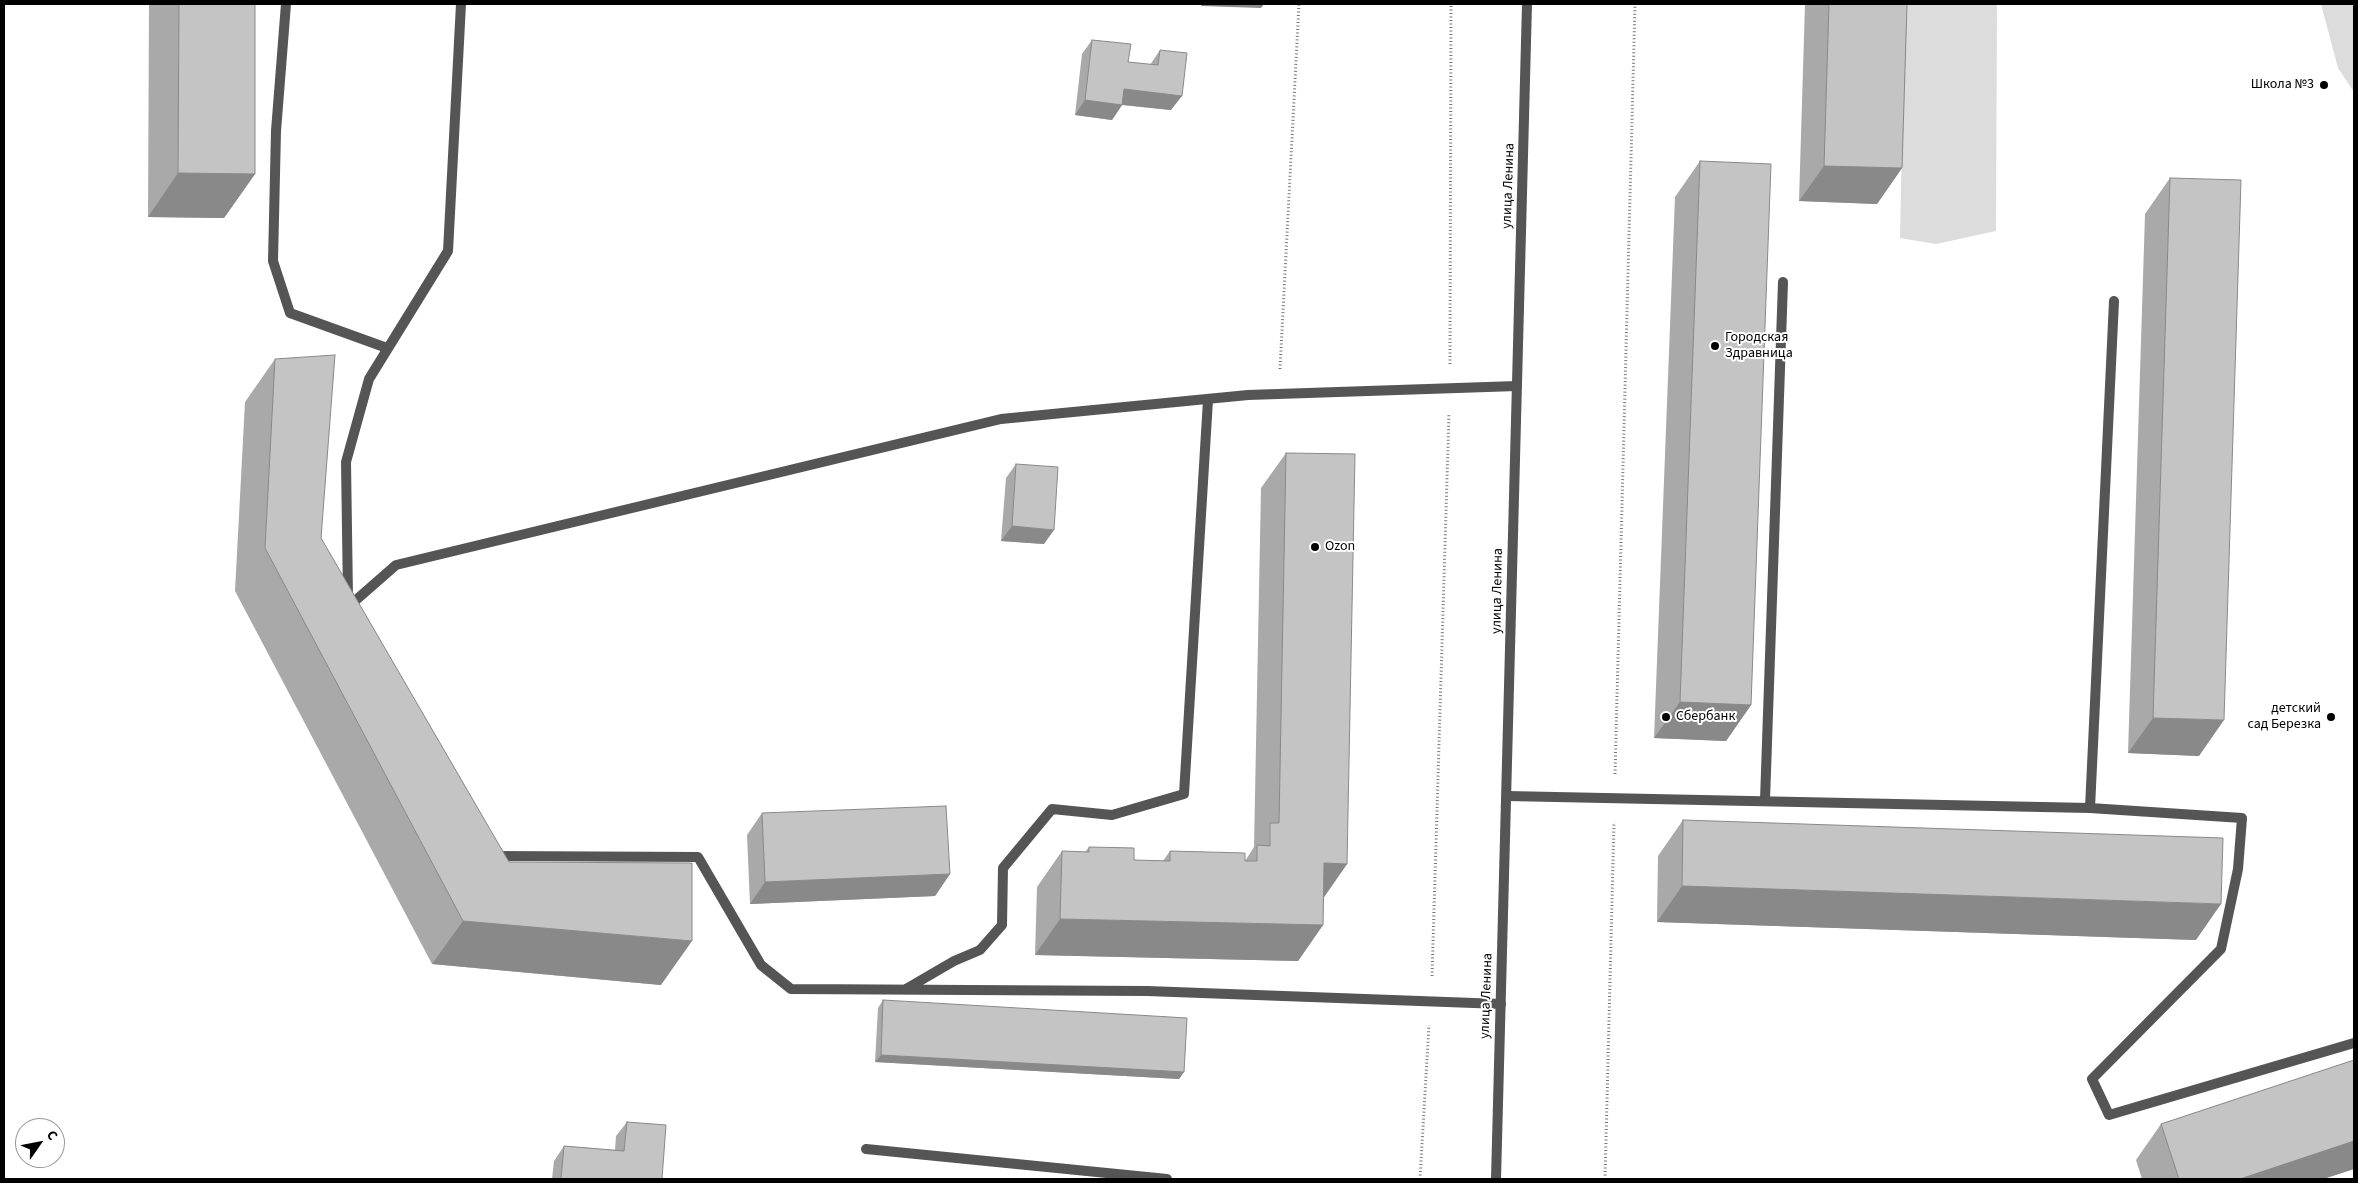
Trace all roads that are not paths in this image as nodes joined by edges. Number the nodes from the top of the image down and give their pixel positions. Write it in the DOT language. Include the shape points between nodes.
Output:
graph roads {
  1 [pos="286,4"];
  2 [pos="462,4"];
  3 [pos="1527,4"];
  4 [pos="1783,282"];
  5 [pos="2114,301"];
  6 [pos="387,348"];
  7 [pos="1517,386"];
  8 [pos="1208,400"];
  9 [pos="1507,796"];
  10 [pos="1765,800"];
  11 [pos="2090,808"];
  12 [pos="490,848"];
  13 [pos="906,990"];
  14 [pos="1501,1004"];
  15 [pos="2354,1043"];
  16 [pos="866,1149"];
  17 [pos="1168,1179"];
  18 [pos="1496,1179"];
  1 -- 6 [label="street" via="276,131 273,261 290,313"];
  2 -- 6 [label="street" via="448,251"];
  3 -- 7 [label="street, улица Ленина"];
  4 -- 10 [label="street"];
  5 -- 11 [label="street"];
  6 -- 8 [label="street" via="369,379 346,462 350,612 396,565 1001,419"];
  7 -- 8 [label="street"];
  7 -- 9 [label="street, улица Ленина"];
  8 -- 13 [label="street" via="1184,794 1112,815 1052,810 1003,868 1002,925 980,950 954,961"];
  9 -- 10 [label="street"];
  9 -- 14 [label="street, улица Ленина"];
  10 -- 11 [label="street"];
  11 -- 15 [label="street" via="2242,818 2238,869 2220,949 2092,1079 2109,1115"];
  12 -- 13 [label="street" via="495,856 698,856 761,965 791,989"];
  13 -- 14 [label="street" via="1147,991"];
  14 -- 18 [label="street, улица Ленина"];
  16 -- 17 [label="street"];
}
